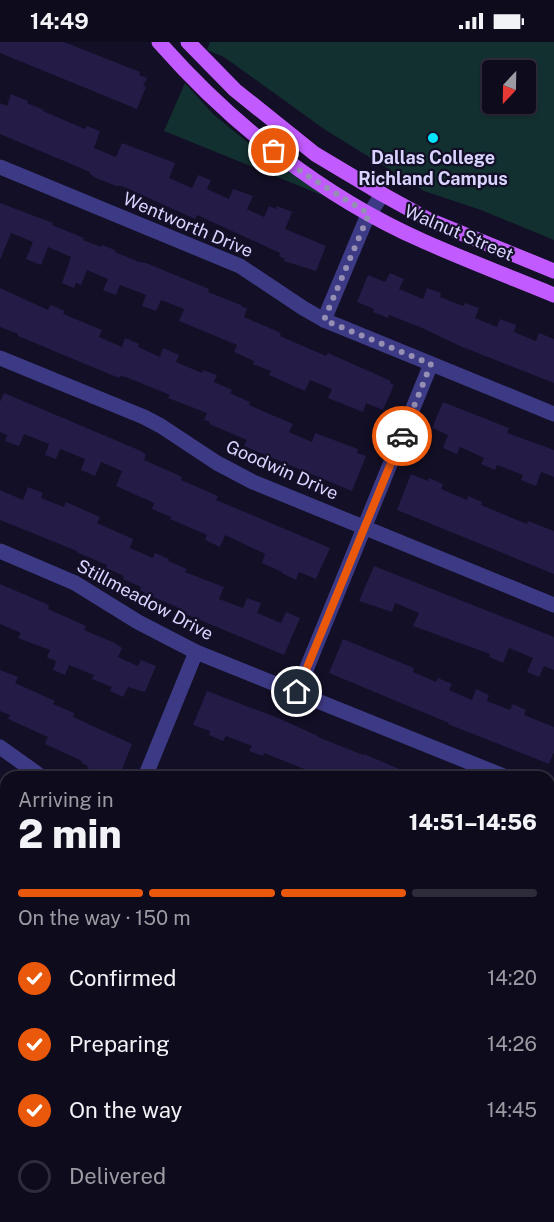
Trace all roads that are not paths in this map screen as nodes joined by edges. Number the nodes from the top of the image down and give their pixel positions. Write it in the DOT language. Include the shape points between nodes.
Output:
graph roads {
  1 [pos="159,42"];
  2 [pos="188,42"];
  3 [pos="0,167"];
  4 [pos="382,194"];
  5 [pos="369,214"];
  6 [pos="554,271"];
  7 [pos="554,295"];
  8 [pos="324,320"];
  9 [pos="0,358"];
  10 [pos="431,364"];
  11 [pos="554,414"];
  12 [pos="364,527"];
  13 [pos="0,550"];
  14 [pos="554,605"];
  15 [pos="196,652"];
  16 [pos="297,692"];
  17 [pos="0,747"];
  18 [pos="34,771"];
  19 [pos="147,771"];
  20 [pos="491,771"];
  1 -- 5 [label="main road, Walnut Street" via="260,140 303,173"];
  2 -- 4 [label="main road, Walnut Street" via="235,90 294,138"];
  3 -- 8 [label="street, Wentworth Drive" via="240,266"];
  4 -- 5 [label="street"];
  4 -- 6 [label="main road, Walnut Street" via="429,220"];
  5 -- 7 [label="main road, Walnut Street" via="422,241"];
  5 -- 8 [label="street"];
  8 -- 10 [label="street, Wentworth Drive"];
  9 -- 12 [label="street, Goodwin Drive" via="144,417 253,482"];
  10 -- 11 [label="street, Wentworth Drive"];
  10 -- 12 [label="street"];
  12 -- 14 [label="street, Goodwin Drive"];
  12 -- 16 [label="street"];
  13 -- 15 [label="street, Stillmeadow Drive" via="75,583"];
  15 -- 16 [label="street, Stillmeadow Drive"];
  15 -- 19 [label="street"];
  16 -- 20 [label="street, Stillmeadow Drive"];
  17 -- 18 [label="street"];
}
